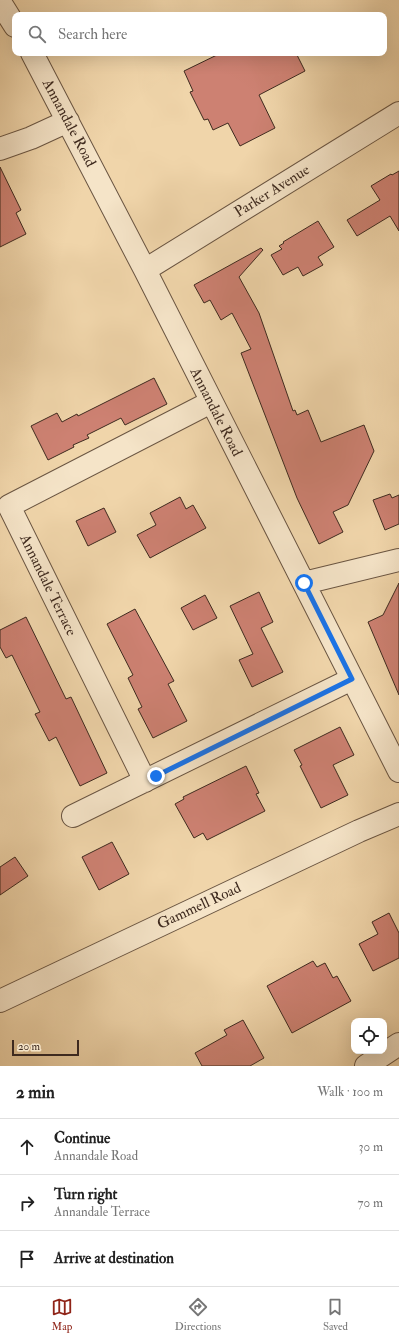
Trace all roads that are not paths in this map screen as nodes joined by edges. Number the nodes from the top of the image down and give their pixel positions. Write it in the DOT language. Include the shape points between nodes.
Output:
graph roads {
  1 [pos="0,2"];
  2 [pos="12,21"];
  3 [pos="34,56"];
  4 [pos="399,113"];
  5 [pos="68,121"];
  6 [pos="0,149"];
  7 [pos="145,270"];
  8 [pos="211,402"];
  9 [pos="399,560"];
  10 [pos="304,583"];
  11 [pos="352,679"];
  12 [pos="399,771"];
  13 [pos="145,781"];
  14 [pos="399,814"];
  15 [pos="73,816"];
  16 [pos="0,1002"];
  17 [pos="399,1044"];
  18 [pos="366,1066"];
  1 -- 2 [label="street"];
  3 -- 5 [label="street, Annandale Road"];
  4 -- 7 [label="street, Parker Avenue"];
  5 -- 6 [label="street"];
  5 -- 7 [label="street, Annandale Road"];
  7 -- 8 [label="street, Annandale Road"];
  8 -- 10 [label="street, Annandale Road"];
  8 -- 13 [label="street, Annandale Terrace" via="9,506"];
  9 -- 10 [label="street"];
  10 -- 11 [label="street, Annandale Road"];
  11 -- 12 [label="street, Annandale Road"];
  11 -- 13 [label="street"];
  13 -- 15 [label="street"];
  14 -- 16 [label="street, Gammell Road"];
  17 -- 18 [label="street"];
}
